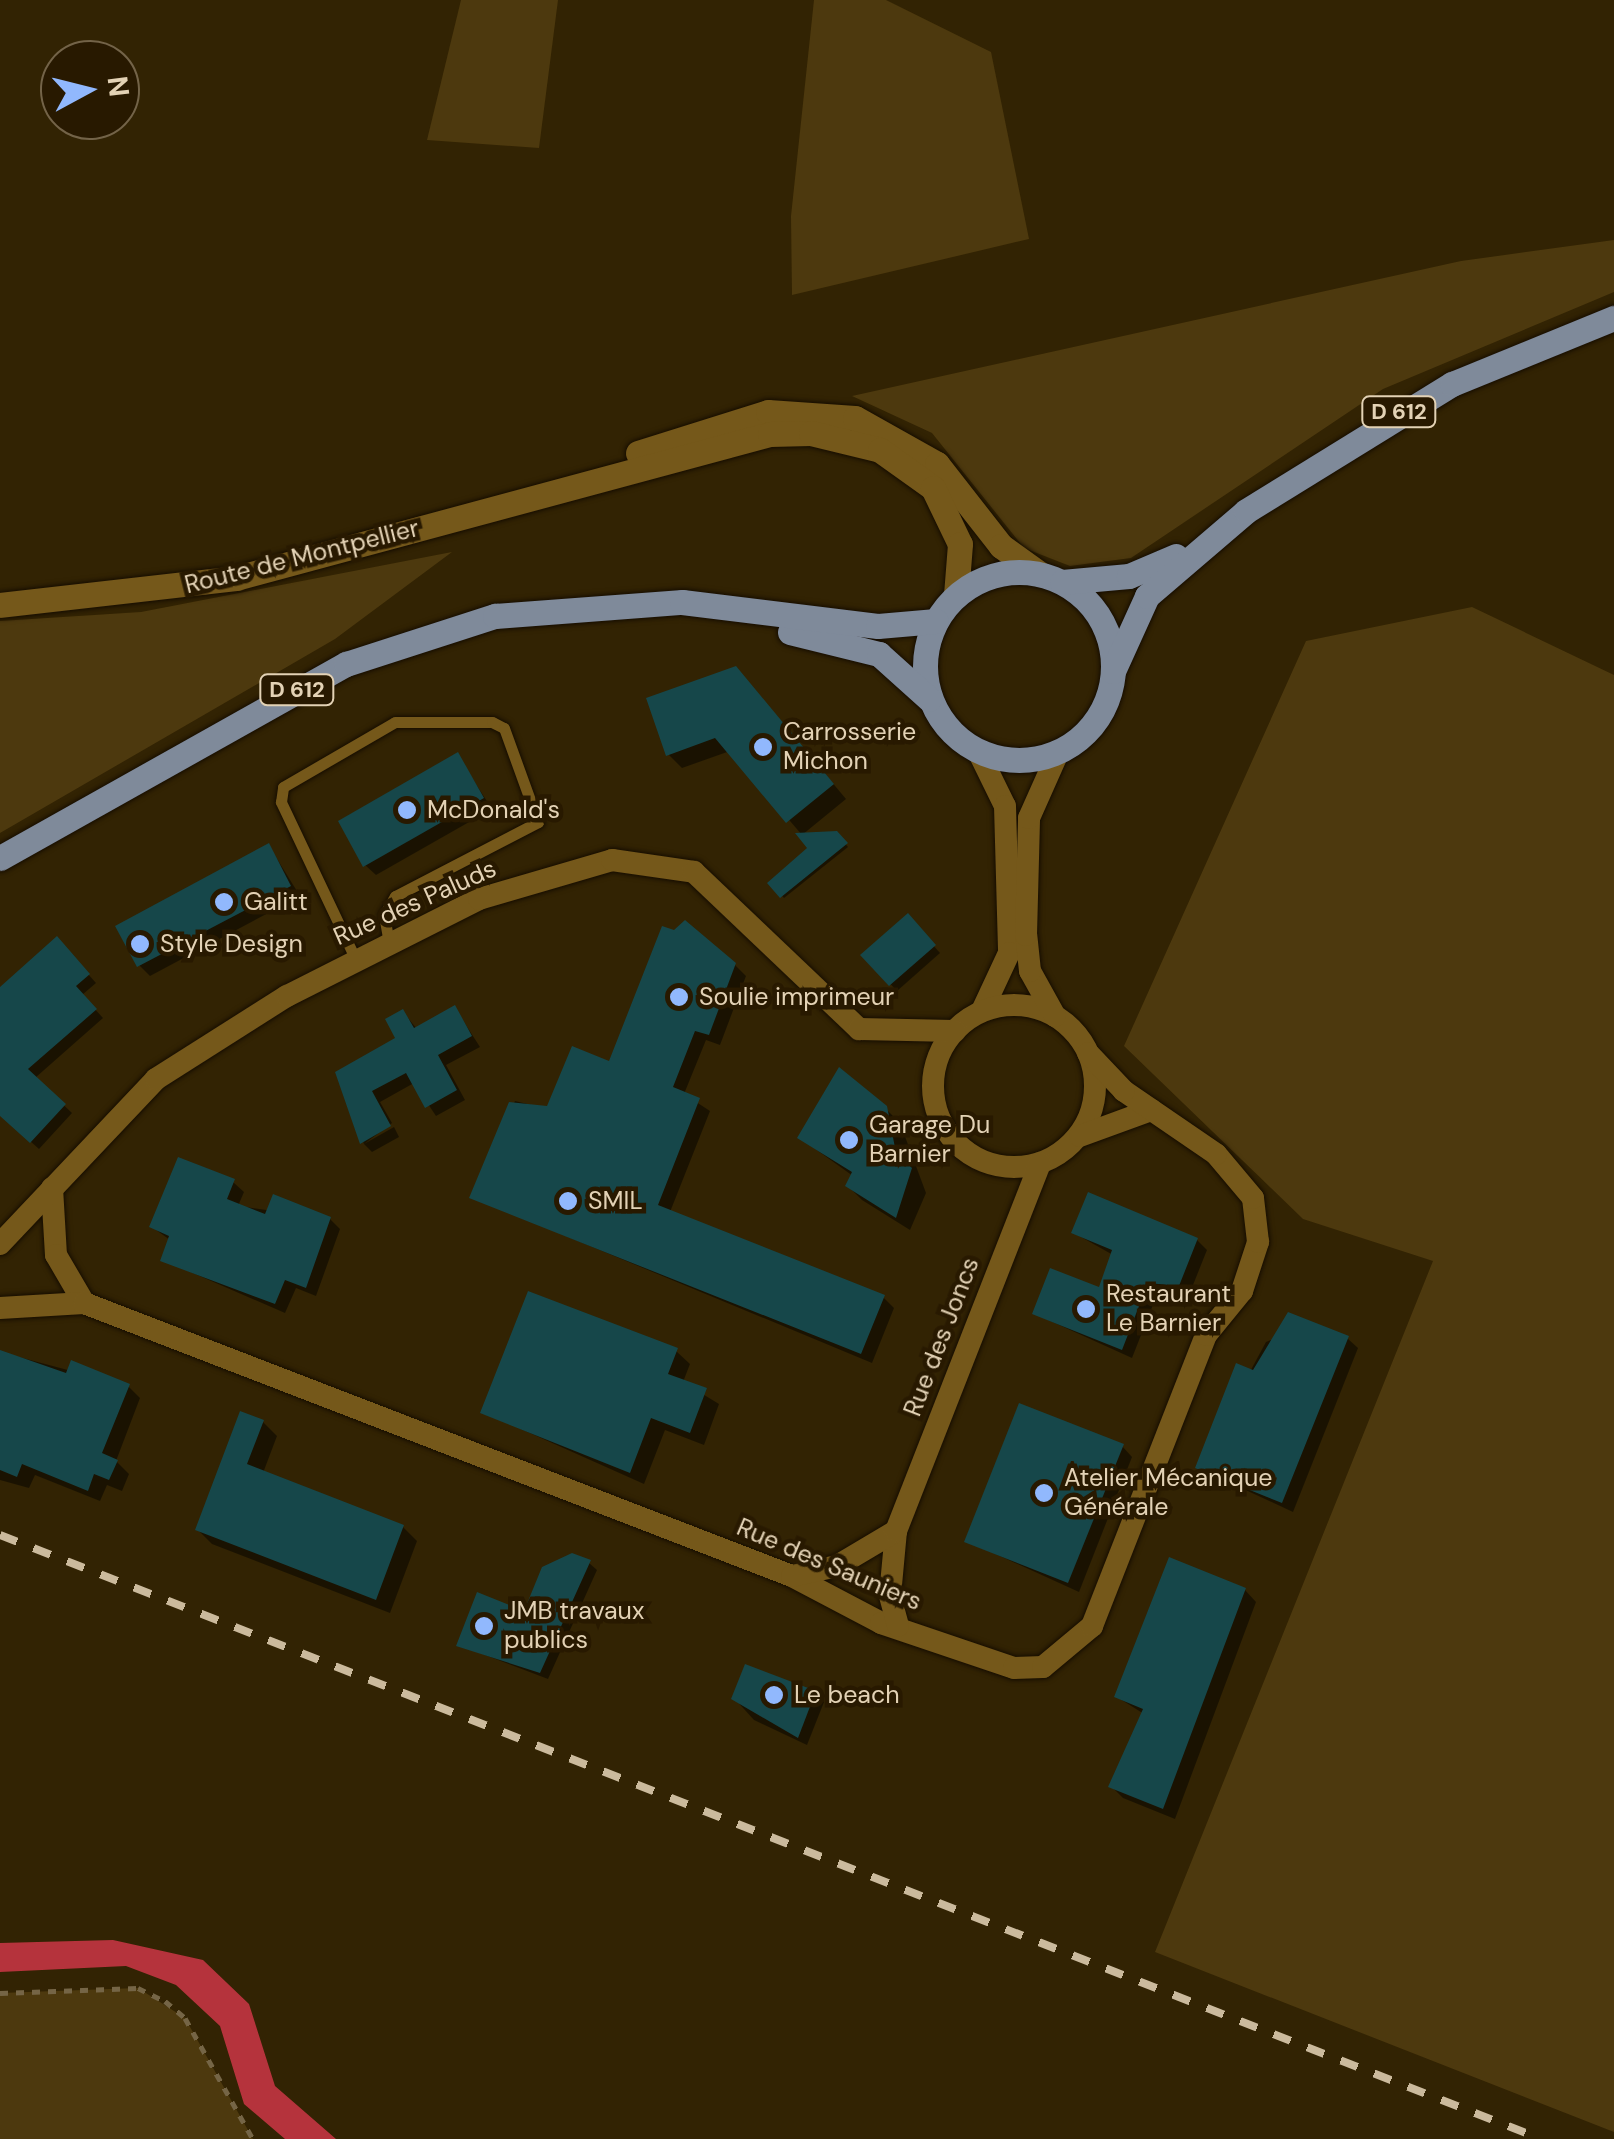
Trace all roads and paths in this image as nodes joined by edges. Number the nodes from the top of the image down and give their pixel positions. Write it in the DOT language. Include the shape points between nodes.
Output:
graph roads {
  1 [pos="1614,318"];
  2 [pos="483,508"];
  3 [pos="1202,542"];
  4 [pos="1051,578"];
  5 [pos="956,595"];
  6 [pos="622,604"];
  7 [pos="0,605"];
  8 [pos="936,621"];
  9 [pos="1113,671"];
  10 [pos="932,704"];
  11 [pos="978,751"];
  12 [pos="1058,752"];
  13 [pos="0,858"];
  14 [pos="389,942"];
  15 [pos="355,958"];
  16 [pos="982,1011"];
  17 [pos="1055,1016"];
  18 [pos="955,1031"];
  19 [pos="1088,1052"];
  20 [pos="1151,1110"];
  21 [pos="1077,1138"];
  22 [pos="1040,1164"];
  23 [pos="52,1188"];
  24 [pos="0,1244"];
  25 [pos="84,1302"];
  26 [pos="0,1308"];
  27 [pos="896,1531"];
  28 [pos="792,1576"];
  29 [pos="898,1626"];
  30 [pos="0,1993"];
  31 [pos="253,2139"];
  1 -- 3 [label="main road, D 612" via="1374,426"];
  2 -- 4 [label="main road" via="722,423 812,410 914,446 1000,546"];
  2 -- 5 [label="main road" via="770,434 812,433 880,450 933,488 960,544"];
  2 -- 7 [label="main road, Route de Montpellier" via="236,578"];
  3 -- 4 [label="main road, D 612" via="1130,576"];
  3 -- 9 [label="main road, D 612" via="1147,596"];
  4 -- 5 [label="main road" via="1005,572"];
  4 -- 9 [label="main road" via="1100,619"];
  5 -- 8 [label="main road"];
  6 -- 8 [label="main road, D 612" via="878,626"];
  6 -- 10 [label="main road, D 612" via="850,644 900,668"];
  6 -- 13 [label="main road, D 612" via="495,616 346,664"];
  8 -- 10 [label="main road" via="924,671"];
  9 -- 12 [label="main road" via="1100,714"];
  10 -- 11 [label="main road"];
  11 -- 12 [label="main road" via="1018,761"];
  11 -- 16 [label="street" via="1005,806 1009,953"];
  12 -- 17 [label="street" via="1029,818 1026,935 1030,971"];
  14 -- 15 [label="street, Rue des Paluds"];
  14 -- 15 [label="lane" via="384,915 395,896 538,822 504,728 454,716 395,722 283,787 281,802"];
  14 -- 18 [label="street, Rue des Paluds" via="479,900 648,858 694,872 729,897 859,1028"];
  15 -- 23 [label="street, Rue des Paluds" via="156,1079"];
  16 -- 17 [label="street" via="1019,1005"];
  16 -- 18 [label="street"];
  17 -- 19 [label="street"];
  18 -- 22 [label="street" via="933,1084 952,1138 982,1161"];
  19 -- 20 [label="street, Rue des Sauniers"];
  19 -- 21 [label="street" via="1096,1088"];
  20 -- 21 [label="street"];
  20 -- 29 [label="street, Rue des Sauniers" via="1194,1136 1242,1183 1258,1212 1258,1242 1242,1290 1206,1336 1092,1626 1058,1660 1026,1669"];
  21 -- 22 [label="street"];
  22 -- 27 [label="street, Rue des Joncs"];
  23 -- 24 [label="street, Rue des Paluds"];
  23 -- 25 [label="street" via="56,1255"];
  25 -- 26 [label="street, Rue des Sauniers"];
  25 -- 28 [label="street, Rue des Sauniers"];
  27 -- 28 [label="street" via="837,1566"];
  27 -- 29 [label="street, Rue des Joncs" via="890,1596"];
  28 -- 29 [label="street, Rue des Sauniers"];
  30 -- 31 [label="path" via="138,1988 165,2000 185,2018"];
}
